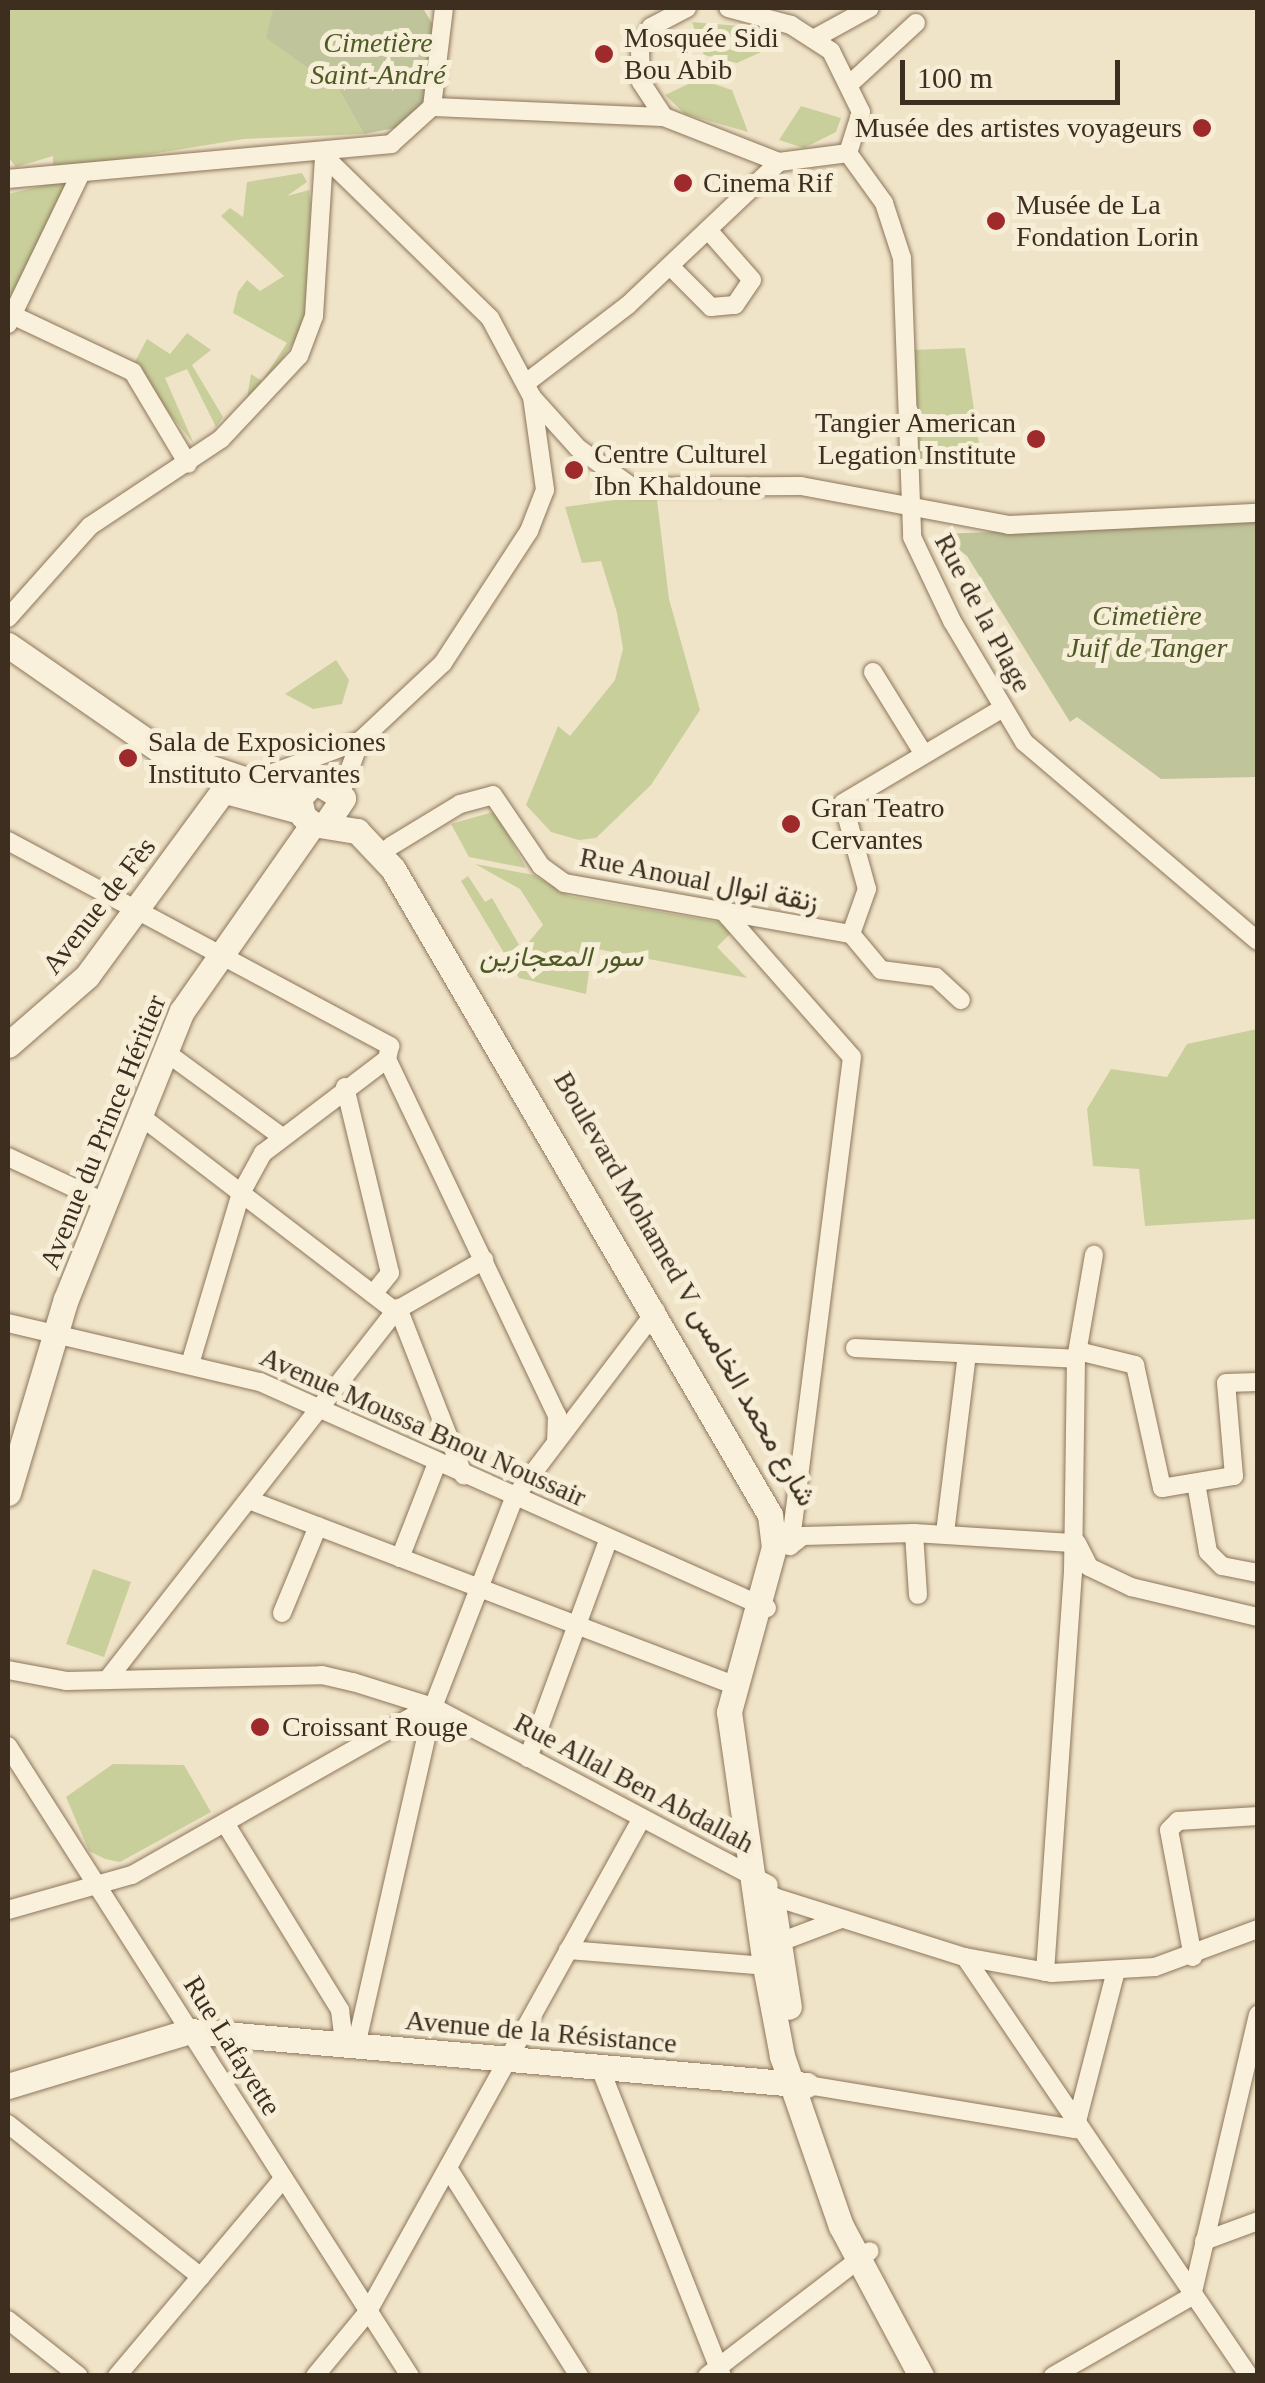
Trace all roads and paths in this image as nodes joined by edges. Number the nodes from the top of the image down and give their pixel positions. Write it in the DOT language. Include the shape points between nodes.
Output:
graph roads {
  1 [pos="444,8"];
  2 [pos="684,8"];
  3 [pos="728,8"];
  4 [pos="870,8"];
  5 [pos="916,23"];
  6 [pos="817,37"];
  7 [pos="852,82"];
  8 [pos="432,107"];
  9 [pos="664,117"];
  10 [pos="848,153"];
  11 [pos="324,156"];
  12 [pos="779,162"];
  13 [pos="79,177"];
  14 [pos="8,179"];
  15 [pos="708,230"];
  16 [pos="670,266"];
  17 [pos="9,317"];
  18 [pos="529,390"];
  19 [pos="188,464"];
  20 [pos="913,504"];
  21 [pos="1258,513"];
  22 [pos="8,618"];
  23 [pos="8,646"];
  24 [pos="8,660"];
  25 [pos="873,672"];
  26 [pos="1001,709"];
  27 [pos="360,741"];
  28 [pos="923,753"];
  29 [pos="247,780"];
  30 [pos="223,791"];
  31 [pos="342,798"];
  32 [pos="310,806"];
  33 [pos="386,839"];
  34 [pos="8,841"];
  35 [pos="138,910"];
  36 [pos="724,912"];
  37 [pos="851,934"];
  38 [pos="1258,941"];
  39 [pos="220,950"];
  40 [pos="962,1000"];
  41 [pos="8,1045"];
  42 [pos="167,1053"];
  43 [pos="384,1061"];
  44 [pos="346,1087"];
  45 [pos="142,1117"];
  46 [pos="278,1134"];
  47 [pos="8,1157"];
  48 [pos="241,1193"];
  49 [pos="106,1203"];
  50 [pos="1094,1254"];
  51 [pos="484,1260"];
  52 [pos="373,1294"];
  53 [pos="397,1310"];
  54 [pos="656,1312"];
  55 [pos="8,1323"];
  56 [pos="56,1333"];
  57 [pos="855,1348"];
  58 [pos="967,1355"];
  59 [pos="1077,1355"];
  60 [pos="190,1364"];
  61 [pos="1258,1382"];
  62 [pos="320,1410"];
  63 [pos="556,1442"];
  64 [pos="437,1464"];
  65 [pos="464,1476"];
  66 [pos="1196,1483"];
  67 [pos="8,1492"];
  68 [pos="514,1498"];
  69 [pos="248,1500"];
  70 [pos="1071,1524"];
  71 [pos="318,1526"];
  72 [pos="914,1532"];
  73 [pos="945,1533"];
  74 [pos="608,1540"];
  75 [pos="1072,1543"];
  76 [pos="790,1546"];
  77 [pos="400,1558"];
  78 [pos="1258,1573"];
  79 [pos="480,1588"];
  80 [pos="918,1595"];
  81 [pos="763,1599"];
  82 [pos="282,1613"];
  83 [pos="1258,1616"];
  84 [pos="576,1625"];
  85 [pos="8,1670"];
  86 [pos="107,1680"];
  87 [pos="730,1684"];
  88 [pos="429,1708"];
  89 [pos="8,1746"];
  90 [pos="528,1758"];
  91 [pos="1258,1816"];
  92 [pos="642,1818"];
  93 [pos="225,1823"];
  94 [pos="97,1886"];
  95 [pos="765,1886"];
  96 [pos="8,1910"];
  97 [pos="841,1919"];
  98 [pos="1258,1929"];
  99 [pos="780,1942"];
  100 [pos="568,1950"];
  101 [pos="965,1957"];
  102 [pos="1193,1957"];
  103 [pos="765,1966"];
  104 [pos="1045,1972"];
  105 [pos="1115,1974"];
  106 [pos="1258,2015"];
  107 [pos="190,2030"];
  108 [pos="350,2045"];
  109 [pos="506,2060"];
  110 [pos="600,2068"];
  111 [pos="801,2084"];
  112 [pos="8,2086"];
  113 [pos="8,2124"];
  114 [pos="1075,2129"];
  115 [pos="448,2168"];
  116 [pos="283,2179"];
  117 [pos="1258,2221"];
  118 [pos="1204,2241"];
  119 [pos="864,2255"];
  120 [pos="202,2277"];
  121 [pos="1192,2296"];
  122 [pos="367,2313"];
  123 [pos="8,2320"];
  124 [pos="715,2373"];
  125 [pos="79,2376"];
  126 [pos="117,2376"];
  127 [pos="315,2376"];
  128 [pos="410,2376"];
  129 [pos="579,2376"];
  130 [pos="921,2376"];
  131 [pos="938,2376"];
  132 [pos="1053,2376"];
  133 [pos="1250,2376"];
  1 -- 8 [label="street"];
  2 -- 9 [label="street" via="652,27 640,51 640,82"];
  3 -- 6 [label="street"];
  4 -- 6 [label="street"];
  5 -- 7 [label="street"];
  6 -- 7 [label="street"];
  7 -- 10 [label="street" via="861,112"];
  8 -- 9 [label="street"];
  8 -- 11 [label="street" via="390,144"];
  9 -- 12 [label="street"];
  10 -- 12 [label="street"];
  10 -- 20 [label="street, Rue de la Plage" via="884,203 902,258"];
  11 -- 13 [label="street"];
  11 -- 18 [label="street" via="476,301"];
  11 -- 19 [label="street" via="305,345 226,435"];
  12 -- 15 [label="street"];
  13 -- 14 [label="street"];
  13 -- 17 [label="street"];
  15 -- 16 [label="street"];
  15 -- 16 [label="street" via="752,280 735,305 712,307"];
  16 -- 18 [label="street"];
  17 -- 19 [label="street" via="133,372"];
  18 -- 20 [label="street" via="578,448 632,487 781,485"];
  18 -- 27 [label="street" via="545,490 538,514 443,664"];
  19 -- 22 [label="street" via="90,526"];
  20 -- 21 [label="street" via="1009,525"];
  20 -- 26 [label="street, Rue de la Plage" via="922,562"];
  23 -- 29 [label="main road" via="142,740"];
  24 -- 30 [label="main road" via="162,766"];
  25 -- 28 [label="street"];
  26 -- 28 [label="street, Rue Anoual زنقة انوال"];
  26 -- 38 [label="street, Rue de la Plage" via="1052,769"];
  27 -- 29 [label="street"];
  27 -- 31 [label="street"];
  27 -- 32 [label="street"];
  28 -- 37 [label="street, Rue Anoual زنقة انوال" via="841,810 867,888"];
  29 -- 30 [label="main road"];
  29 -- 32 [label="main road"];
  30 -- 32 [label="main road"];
  30 -- 35 [label="main road, Avenue de Fès"];
  31 -- 32 [label="main road, Avenue du Prince Héritier"];
  31 -- 32 [label="main road"];
  31 -- 33 [label="main road"];
  32 -- 39 [label="main road, Avenue du Prince Héritier"];
  32 -- 54 [label="main road" via="357,830 384,855"];
  33 -- 36 [label="street, Rue Anoual زنقة انوال" via="494,795 555,879"];
  33 -- 76 [label="main road, Boulevard Mohamed V شارع محمد الخامس" via="777,1500"];
  34 -- 35 [label="street"];
  35 -- 39 [label="street"];
  35 -- 41 [label="main road, Avenue de Fès" via="62,1002"];
  36 -- 37 [label="street, Rue Anoual زنقة انوال"];
  36 -- 76 [label="street" via="839,1034 852,1065"];
  37 -- 40 [label="street" via="881,970 936,977"];
  39 -- 42 [label="main road, Avenue du Prince Héritier"];
  39 -- 43 [label="street" via="375,1034 390,1046"];
  42 -- 45 [label="main road, Avenue du Prince Héritier"];
  42 -- 46 [label="street"];
  43 -- 44 [label="street"];
  43 -- 51 [label="street"];
  44 -- 46 [label="street"];
  44 -- 52 [label="street" via="390,1273"];
  45 -- 48 [label="street"];
  45 -- 49 [label="main road, Avenue du Prince Héritier"];
  46 -- 48 [label="street"];
  47 -- 49 [label="street"];
  48 -- 52 [label="street"];
  48 -- 60 [label="street"];
  49 -- 56 [label="main road, Avenue du Prince Héritier"];
  50 -- 59 [label="street"];
  51 -- 53 [label="street"];
  51 -- 63 [label="street" via="557,1416"];
  52 -- 53 [label="street"];
  53 -- 62 [label="street"];
  53 -- 65 [label="street"];
  54 -- 63 [label="street"];
  54 -- 81 [label="main road" via="770,1515"];
  55 -- 56 [label="street, Avenue Moussa Bnou Noussair"];
  56 -- 60 [label="street, Avenue Moussa Bnou Noussair"];
  56 -- 67 [label="main road, Avenue du Prince Héritier"];
  57 -- 58 [label="street"];
  58 -- 59 [label="street"];
  58 -- 73 [label="street"];
  59 -- 66 [label="street" via="1135,1364 1157,1484"];
  59 -- 70 [label="street"];
  60 -- 62 [label="street, Avenue Moussa Bnou Noussair"];
  61 -- 66 [label="street" via="1226,1383 1236,1473"];
  62 -- 64 [label="street, Avenue Moussa Bnou Noussair"];
  62 -- 69 [label="street"];
  63 -- 68 [label="street"];
  64 -- 65 [label="street, Avenue Moussa Bnou Noussair"];
  64 -- 77 [label="street"];
  65 -- 68 [label="street, Avenue Moussa Bnou Noussair"];
  66 -- 78 [label="street" via="1208,1552 1222,1566"];
  68 -- 74 [label="street, Avenue Moussa Bnou Noussair"];
  68 -- 79 [label="street"];
  69 -- 71 [label="street"];
  69 -- 86 [label="street"];
  70 -- 75 [label="street"];
  70 -- 83 [label="street" via="1082,1559 1100,1573"];
  71 -- 77 [label="street"];
  71 -- 82 [label="street"];
  72 -- 73 [label="street"];
  72 -- 76 [label="street" via="803,1536"];
  72 -- 80 [label="street"];
  73 -- 75 [label="street"];
  74 -- 81 [label="street, Avenue Moussa Bnou Noussair"];
  74 -- 84 [label="street"];
  75 -- 104 [label="street"];
  76 -- 81 [label="main road, Boulevard Mohamed V شارع محمد الخامس"];
  77 -- 79 [label="street"];
  79 -- 84 [label="street"];
  79 -- 88 [label="street"];
  81 -- 87 [label="main road, Boulevard Mohamed V شارع محمد الخامس"];
  81 -- 95 [label="main road, Boulevard Mohamed V شارع محمد الخامس" via="744,1704"];
  84 -- 87 [label="street"];
  84 -- 90 [label="street"];
  85 -- 86 [label="street, Rue Allal Ben Abdallah"];
  86 -- 88 [label="street, Rue Allal Ben Abdallah" via="322,1675"];
  87 -- 95 [label="main road, Boulevard Mohamed V شارع محمد الخامس"];
  88 -- 90 [label="street, Rue Allal Ben Abdallah"];
  88 -- 93 [label="street"];
  88 -- 108 [label="street"];
  89 -- 94 [label="street, Rue Lafayette"];
  90 -- 92 [label="street, Rue Allal Ben Abdallah"];
  91 -- 102 [label="street" via="1178,1821 1170,1830"];
  92 -- 95 [label="street, Rue Allal Ben Abdallah"];
  92 -- 100 [label="street"];
  93 -- 94 [label="street"];
  93 -- 108 [label="street" via="340,2010"];
  94 -- 96 [label="street"];
  94 -- 107 [label="street, Rue Lafayette"];
  95 -- 97 [label="street, Rue Allal Ben Abdallah"];
  95 -- 99 [label="main road, Boulevard Mohamed V شارع محمد الخامس"];
  95 -- 103 [label="main road, Boulevard Mohamed V شارع محمد الخامس"];
  97 -- 99 [label="street"];
  97 -- 101 [label="street, Rue Allal Ben Abdallah"];
  98 -- 102 [label="street, Rue Allal Ben Abdallah"];
  99 -- 111 [label="main road, Boulevard Mohamed V شارع محمد الخامس"];
  100 -- 103 [label="street"];
  100 -- 109 [label="street"];
  101 -- 104 [label="street, Rue Allal Ben Abdallah"];
  101 -- 114 [label="street"];
  102 -- 105 [label="street, Rue Allal Ben Abdallah"];
  103 -- 111 [label="main road, Boulevard Mohamed V شارع محمد الخامس"];
  104 -- 105 [label="street, Rue Allal Ben Abdallah"];
  105 -- 114 [label="street"];
  106 -- 118 [label="street"];
  107 -- 108 [label="main road, Avenue de la Résistance"];
  107 -- 112 [label="main road, Avenue de la Résistance"];
  107 -- 116 [label="street, Rue Lafayette"];
  108 -- 109 [label="main road, Avenue de la Résistance"];
  109 -- 110 [label="main road, Avenue de la Résistance"];
  109 -- 115 [label="street"];
  110 -- 111 [label="main road, Avenue de la Résistance"];
  110 -- 124 [label="street"];
  111 -- 114 [label="street, Avenue de la Résistance"];
  111 -- 119 [label="main road, Boulevard Mohamed V شارع محمد الخامس"];
  113 -- 120 [label="street"];
  114 -- 121 [label="street"];
  115 -- 122 [label="street"];
  115 -- 129 [label="street"];
  116 -- 120 [label="street"];
  116 -- 122 [label="street, Rue Lafayette"];
  117 -- 118 [label="street"];
  118 -- 121 [label="street"];
  119 -- 124 [label="street"];
  119 -- 130 [label="main road, Boulevard Mohamed V شارع محمد الخامس"];
  119 -- 131 [label="main road, Boulevard Mohamed V شارع محمد الخامس"];
  120 -- 126 [label="street"];
  121 -- 132 [label="street"];
  121 -- 133 [label="street"];
  122 -- 127 [label="street"];
  122 -- 128 [label="street, Rue Lafayette"];
  123 -- 125 [label="street"];
}
